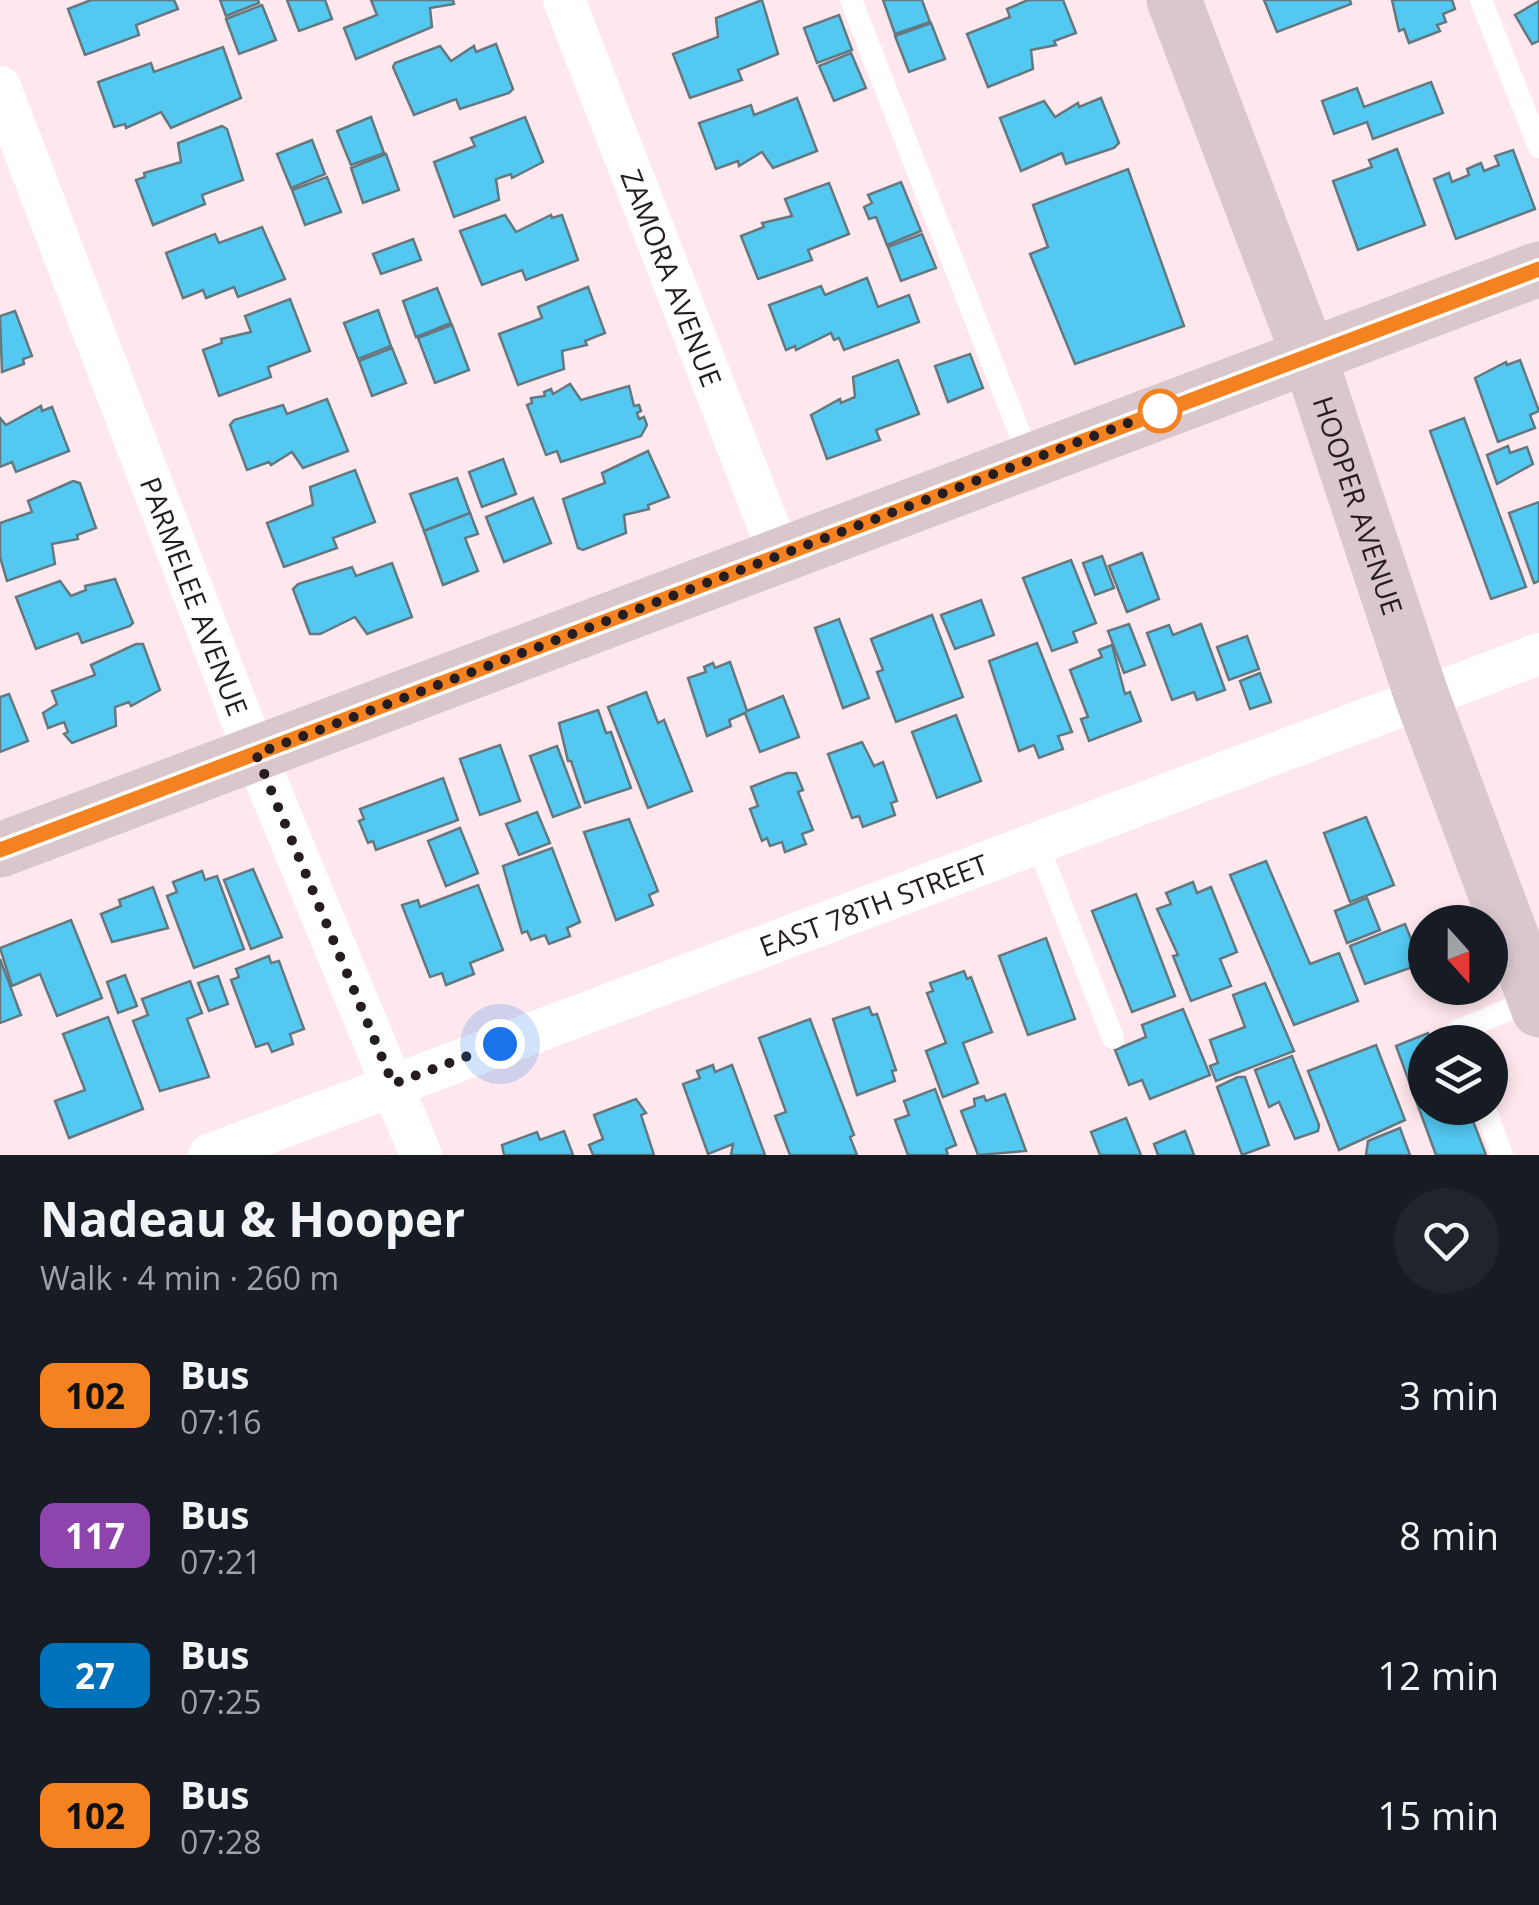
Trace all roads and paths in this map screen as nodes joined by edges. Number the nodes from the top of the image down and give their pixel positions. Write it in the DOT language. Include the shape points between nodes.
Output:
graph roads {
  1 [pos="564,0"];
  2 [pos="851,0"];
  3 [pos="1174,0"];
  4 [pos="1481,0"];
  5 [pos="0,88"];
  6 [pos="1539,147"];
  7 [pos="1539,269"];
  8 [pos="1309,356"];
  9 [pos="1030,460"];
  10 [pos="779,553"];
  11 [pos="1539,654"];
  12 [pos="1422,698"];
  13 [pos="256,754"];
  14 [pos="1037,843"];
  15 [pos="0,850"];
  16 [pos="1532,977"];
  17 [pos="1465,1025"];
  18 [pos="1113,1038"];
  19 [pos="393,1084"];
  20 [pos="1491,1125"];
  21 [pos="210,1155"];
  22 [pos="421,1155"];
  23 [pos="1502,1155"];
  1 -- 10 [label="street, ZAMORA AVENUE"];
  2 -- 9 [label="lane"];
  3 -- 8 [label="main road, HOOPER AVENUE"];
  4 -- 6 [label="lane"];
  5 -- 13 [label="street, PARMELEE AVENUE"];
  7 -- 8 [label="main road"];
  8 -- 9 [label="main road"];
  8 -- 12 [label="main road, HOOPER AVENUE"];
  9 -- 10 [label="main road"];
  10 -- 13 [label="main road"];
  11 -- 12 [label="street, EAST 78TH STREET"];
  12 -- 14 [label="street, EAST 78TH STREET"];
  12 -- 16 [label="main road, HOOPER AVENUE"];
  13 -- 15 [label="main road"];
  13 -- 19 [label="street, PARMELEE AVENUE"];
  14 -- 18 [label="lane"];
  14 -- 19 [label="street, EAST 78TH STREET"];
  16 -- 17 [label="lane"];
  19 -- 21 [label="street, EAST 78TH STREET"];
  19 -- 22 [label="street, PARMELEE AVENUE"];
  20 -- 23 [label="lane"];
}
